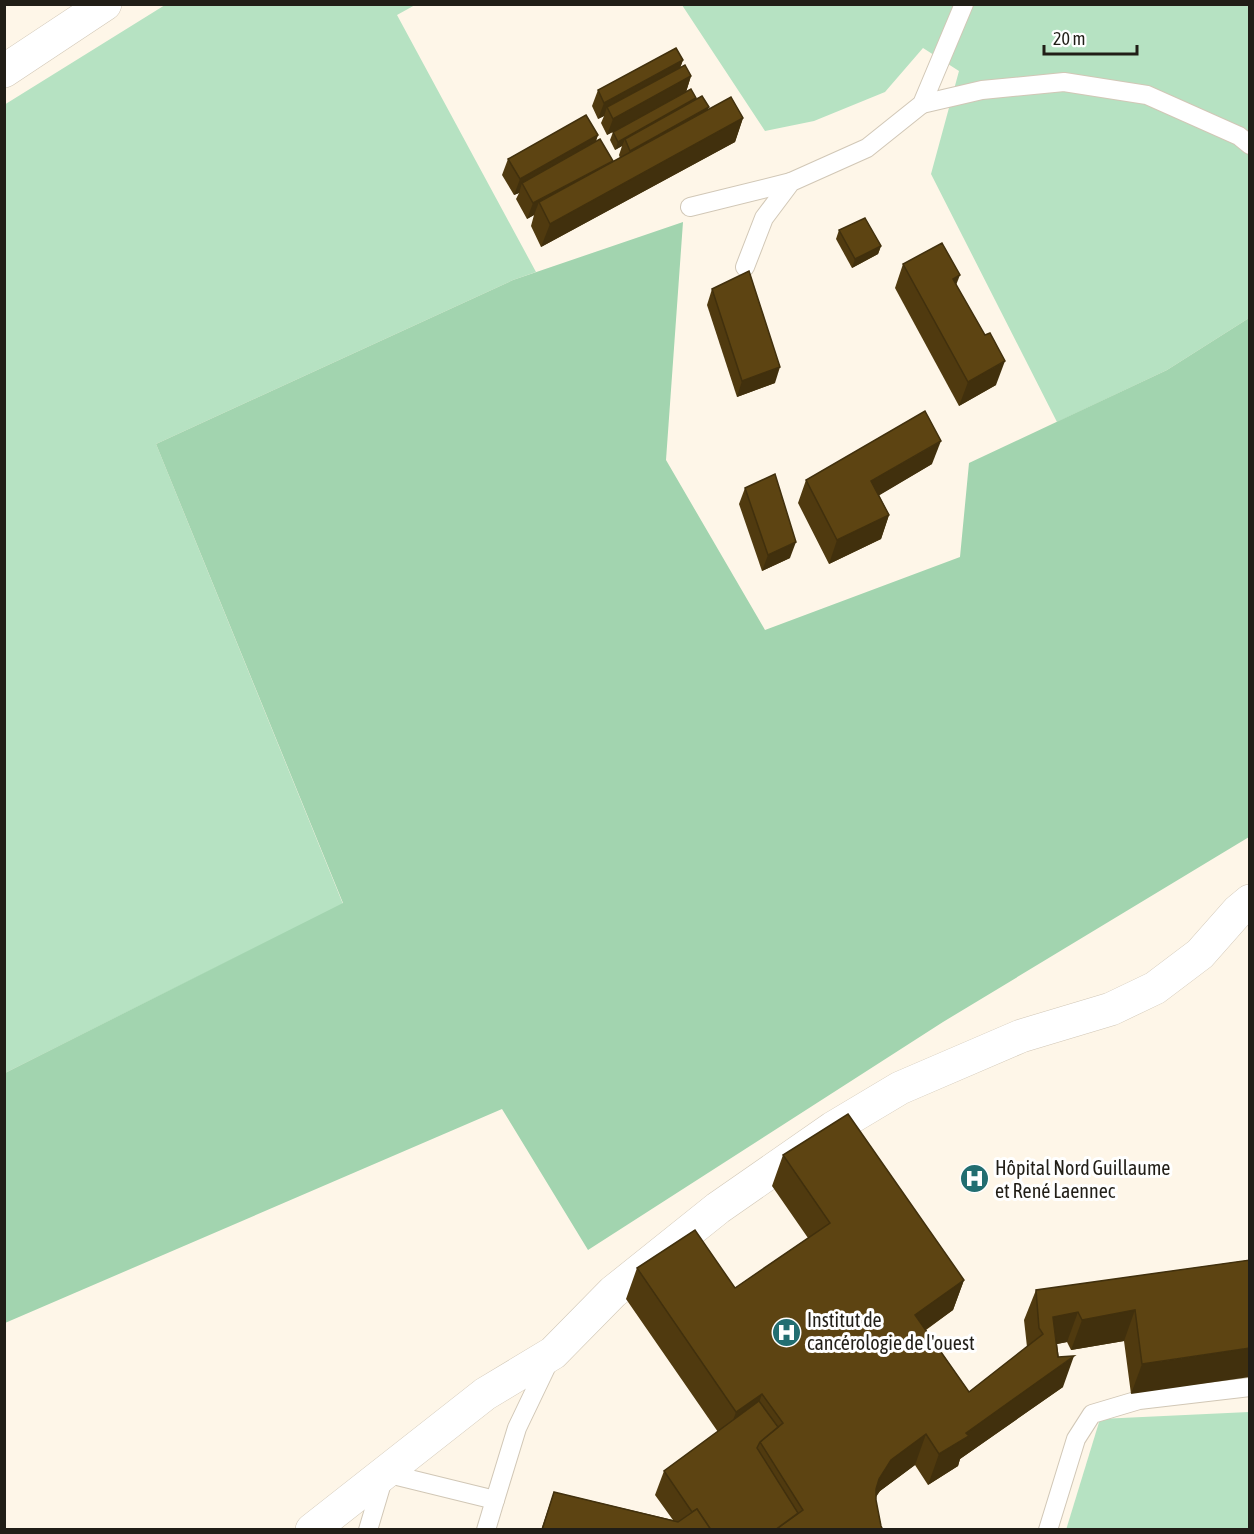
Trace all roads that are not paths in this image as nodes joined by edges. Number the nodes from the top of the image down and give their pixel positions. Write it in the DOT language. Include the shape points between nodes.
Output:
graph roads {
  1 [pos="105,4"];
  2 [pos="964,4"];
  3 [pos="4,71"];
  4 [pos="922,104"];
  5 [pos="1250,145"];
  6 [pos="791,182"];
  7 [pos="690,207"];
  8 [pos="745,267"];
  9 [pos="1250,901"];
  10 [pos="553,1353"];
  11 [pos="1250,1387"];
  12 [pos="384,1473"];
  13 [pos="495,1500"];
  14 [pos="312,1530"];
  15 [pos="368,1530"];
  16 [pos="486,1530"];
  17 [pos="1048,1530"];
  1 -- 3 [label="street"];
  2 -- 4 [label="lane"];
  4 -- 5 [label="lane" via="981,90 1064,81 1147,94 1239,136"];
  4 -- 6 [label="lane" via="867,148"];
  6 -- 7 [label="lane"];
  6 -- 8 [label="lane" via="764,218"];
  9 -- 10 [label="street" via="1200,954 1155,988 1111,1009 1021,1036 911,1083 833,1128 718,1208 613,1292"];
  10 -- 12 [label="street" via="485,1394"];
  10 -- 13 [label="lane" via="517,1428"];
  11 -- 17 [label="lane" via="1140,1400 1092,1414 1076,1439"];
  12 -- 13 [label="lane"];
  12 -- 14 [label="street"];
  12 -- 15 [label="lane"];
  13 -- 16 [label="lane"];
}
